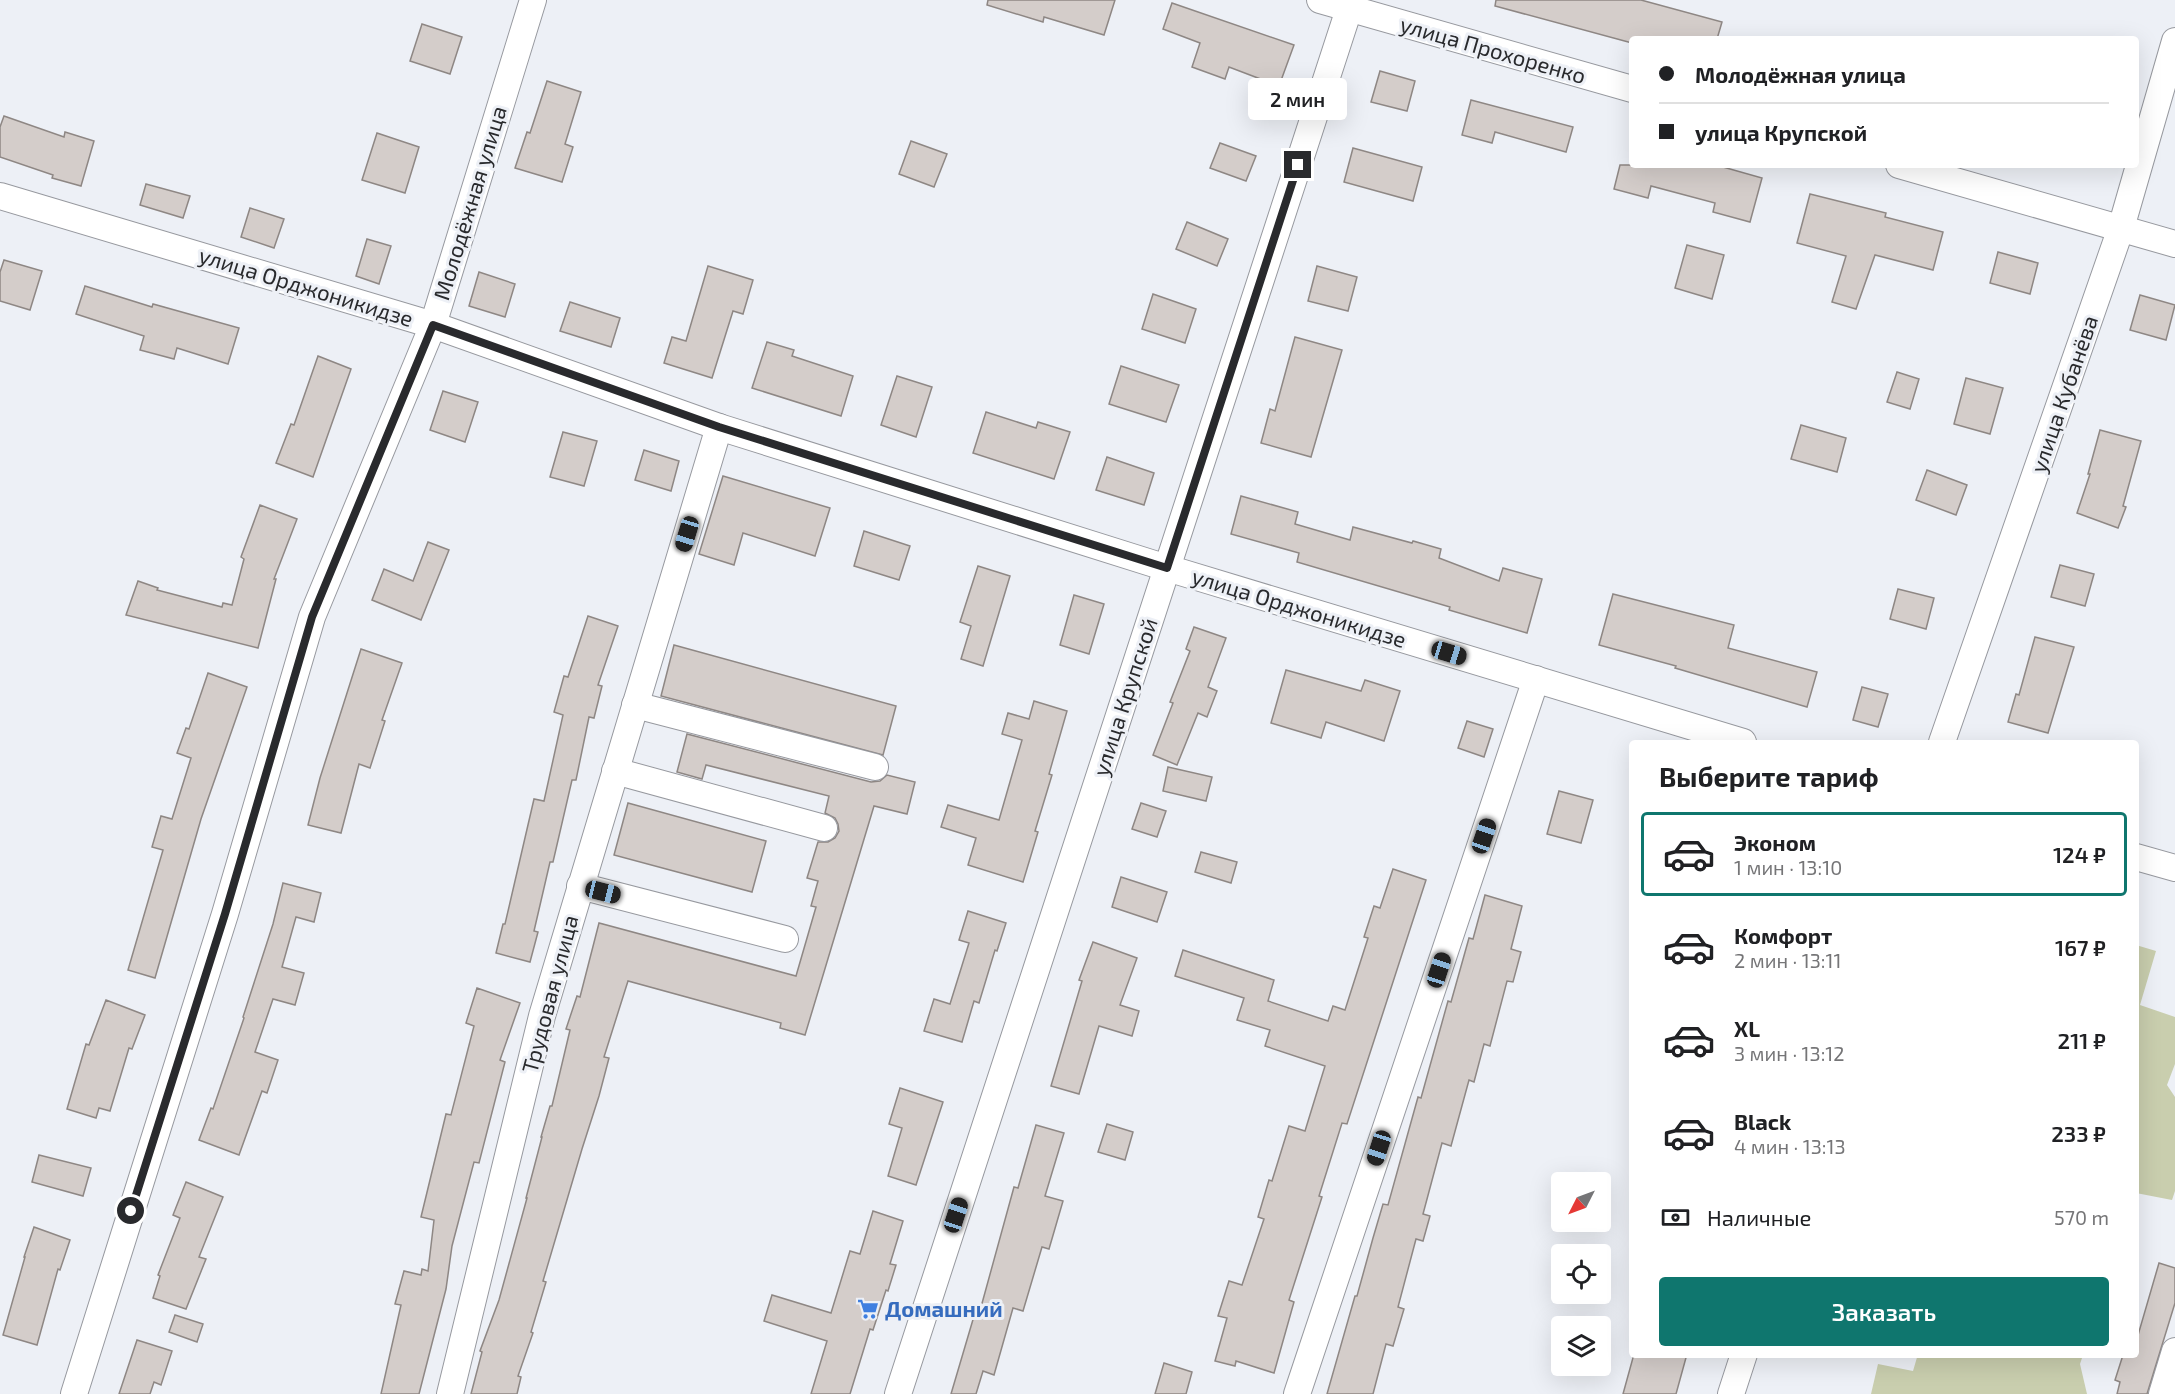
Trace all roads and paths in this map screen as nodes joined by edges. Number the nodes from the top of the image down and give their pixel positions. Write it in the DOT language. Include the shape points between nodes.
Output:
graph roads {
  1 [pos="533,0"];
  2 [pos="1320,0"];
  3 [pos="1351,4"];
  4 [pos="2175,41"];
  5 [pos="1629,88"];
  6 [pos="2139,166"];
  7 [pos="1910,168"];
  8 [pos="2138,168"];
  9 [pos="0,196"];
  10 [pos="2121,228"];
  11 [pos="2175,244"];
  12 [pos="433,325"];
  13 [pos="719,427"];
  14 [pos="1167,568"];
  15 [pos="1536,679"];
  16 [pos="635,705"];
  17 [pos="1736,740"];
  18 [pos="1943,740"];
  19 [pos="875,767"];
  20 [pos="615,771"];
  21 [pos="824,828"];
  22 [pos="2139,858"];
  23 [pos="2175,868"];
  24 [pos="580,886"];
  25 [pos="785,939"];
  26 [pos="2175,1351"];
  27 [pos="1743,1358"];
  28 [pos="74,1394"];
  29 [pos="450,1394"];
  30 [pos="898,1394"];
  31 [pos="1297,1394"];
  32 [pos="1731,1394"];
  33 [pos="2162,1394"];
  1 -- 12 [label="street, Молодёжная улица"];
  2 -- 3 [label="street, улица Прохоренко"];
  3 -- 5 [label="street, улица Прохоренко"];
  3 -- 14 [label="street, улица Крупской"];
  4 -- 6 [label="street, улица Кубанёва"];
  7 -- 10 [label="street"];
  8 -- 10 [label="street, улица Кубанёва"];
  9 -- 12 [label="street, улица Орджоникидзе"];
  10 -- 11 [label="street"];
  10 -- 18 [label="street, улица Кубанёва"];
  12 -- 13 [label="street, улица Орджоникидзе"];
  12 -- 28 [label="street, Молодёжная улица" via="312,617 225,914"];
  13 -- 14 [label="street, улица Орджоникидзе"];
  13 -- 16 [label="street, Трудовая улица"];
  14 -- 15 [label="street, улица Орджоникидзе"];
  14 -- 30 [label="street, улица Крупской"];
  15 -- 17 [label="street, улица Орджоникидзе"];
  15 -- 31 [label="street"];
  16 -- 19 [label="street"];
  16 -- 20 [label="street, Трудовая улица"];
  20 -- 21 [label="street"];
  20 -- 24 [label="street, Трудовая улица"];
  22 -- 23 [label="street"];
  24 -- 25 [label="street"];
  24 -- 29 [label="street, Трудовая улица" via="542,1016"];
  26 -- 33 [label="street"];
  27 -- 32 [label="street"];
}
